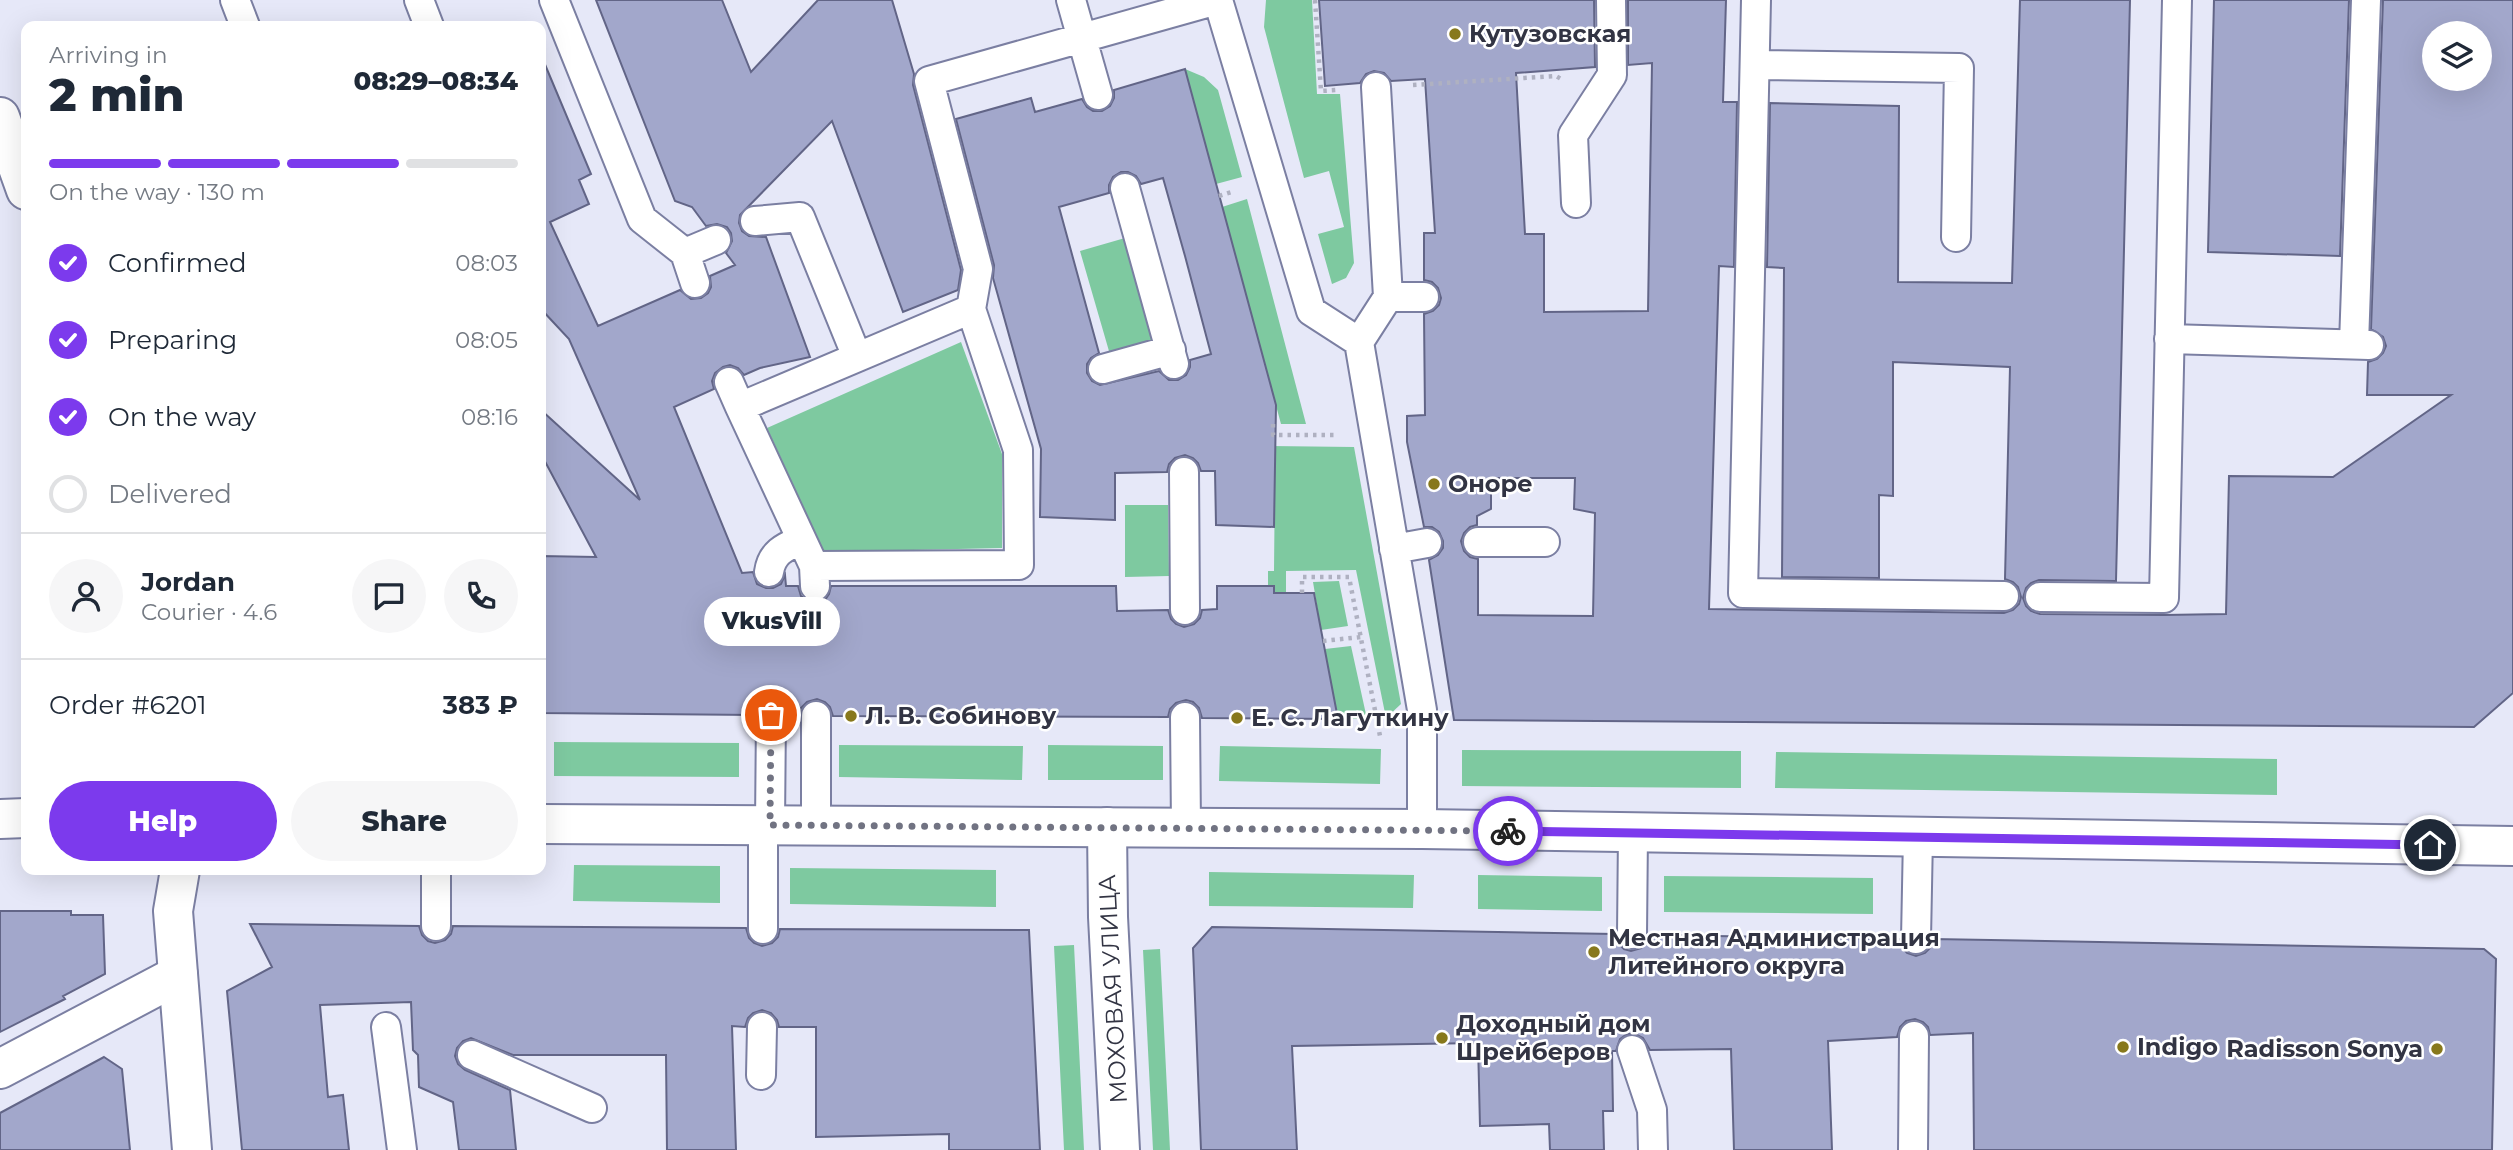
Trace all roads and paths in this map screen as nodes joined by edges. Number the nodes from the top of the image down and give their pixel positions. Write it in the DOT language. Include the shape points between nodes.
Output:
graph roads {
  1 [pos="234,0"];
  2 [pos="419,0"];
  3 [pos="554,0"];
  4 [pos="1071,0"];
  5 [pos="1217,0"];
  6 [pos="1315,0"];
  7 [pos="1611,0"];
  8 [pos="1756,0"];
  9 [pos="2177,0"];
  10 [pos="2366,0"];
  11 [pos="243,21"];
  12 [pos="427,21"];
  13 [pos="1082,38"];
  14 [pos="1755,65"];
  15 [pos="1376,87"];
  16 [pos="1098,94"];
  17 [pos="1594,102"];
  18 [pos="0,117"];
  19 [pos="21,176"];
  20 [pos="1125,188"];
  21 [pos="1576,203"];
  22 [pos="755,221"];
  23 [pos="1956,237"];
  24 [pos="716,240"];
  25 [pos="685,253"];
  26 [pos="695,283"];
  27 [pos="1388,297"];
  28 [pos="1423,297"];
  29 [pos="971,309"];
  30 [pos="2169,339"];
  31 [pos="1359,342"];
  32 [pos="857,357"];
  33 [pos="1103,369"];
  34 [pos="1273,424"];
  35 [pos="1374,435"];
  36 [pos="1184,472"];
  37 [pos="802,540"];
  38 [pos="1478,542"];
  39 [pos="1545,542"];
  40 [pos="1427,543"];
  41 [pos="1394,549"];
  42 [pos="769,572"];
  43 [pos="1302,593"];
  44 [pos="2004,597"];
  45 [pos="2040,597"];
  46 [pos="1185,610"];
  47 [pos="1361,637"];
  48 [pos="1323,641"];
  49 [pos="771,715"];
  50 [pos="816,716"];
  51 [pos="1185,717"];
  52 [pos="1381,740"];
  53 [pos="21,818"];
  54 [pos="0,819"];
  55 [pos="546,824"];
  56 [pos="767,825"];
  57 [pos="816,825"];
  58 [pos="1107,827"];
  59 [pos="1186,828"];
  60 [pos="1422,829"];
  61 [pos="1633,832"];
  62 [pos="1918,836"];
  63 [pos="2513,846"];
  64 [pos="179,875"];
  65 [pos="436,875"];
  66 [pos="436,926"];
  67 [pos="763,929"];
  68 [pos="1632,934"];
  69 [pos="1916,939"];
  70 [pos="178,975"];
  71 [pos="386,1027"];
  72 [pos="762,1027"];
  73 [pos="1914,1036"];
  74 [pos="1632,1050"];
  75 [pos="472,1055"];
  76 [pos="0,1069"];
  77 [pos="761,1075"];
  78 [pos="592,1108"];
  79 [pos="192,1150"];
  80 [pos="401,1150"];
  81 [pos="1120,1150"];
  82 [pos="1653,1150"];
  83 [pos="1913,1150"];
  1 -- 11 [label="lane"];
  2 -- 12 [label="lane"];
  3 -- 25 [label="lane" via="642,219"];
  4 -- 13 [label="lane"];
  5 -- 13 [label="lane"];
  5 -- 31 [label="lane" via="1311,311"];
  6 -- 15 [label="path" via="1321,90"];
  7 -- 17 [label="lane" via="1612,75"];
  8 -- 14 [label="lane"];
  9 -- 30 [label="lane"];
  10 -- 30 [label="lane" via="2361,344"];
  13 -- 16 [label="lane"];
  13 -- 29 [label="lane" via="929,81 978,269"];
  14 -- 23 [label="lane" via="1959,68"];
  14 -- 44 [label="lane" via="1743,593"];
  15 -- 17 [label="path" via="1556,76"];
  15 -- 27 [label="lane"];
  17 -- 21 [label="lane" via="1573,135"];
  18 -- 19 [label="street"];
  20 -- 33 [label="lane" via="1173,357"];
  22 -- 32 [label="lane" via="800,217"];
  24 -- 25 [label="lane"];
  25 -- 26 [label="lane"];
  27 -- 28 [label="lane"];
  27 -- 31 [label="lane"];
  29 -- 32 [label="lane"];
  29 -- 37 [label="lane" via="1013,395 1019,565 814,576"];
  30 -- 45 [label="lane" via="2164,598"];
  31 -- 35 [label="lane"];
  32 -- 37 [label="lane" via="735,394"];
  34 -- 35 [label="path" via="1273,435"];
  35 -- 41 [label="lane"];
  36 -- 46 [label="lane"];
  37 -- 42 [label="lane" via="780,549"];
  38 -- 39 [label="lane"];
  40 -- 41 [label="lane"];
  41 -- 60 [label="lane" via="1422,710"];
  43 -- 47 [label="path" via="1302,577 1349,577"];
  47 -- 48 [label="path"];
  47 -- 52 [label="path"];
  49 -- 56 [label="lane"];
  50 -- 57 [label="lane"];
  51 -- 59 [label="lane"];
  53 -- 54 [label="street"];
  55 -- 56 [label="street"];
  56 -- 57 [label="street"];
  56 -- 67 [label="lane"];
  57 -- 58 [label="street"];
  58 -- 59 [label="street"];
  58 -- 81 [label="street, МОХОВАЯ УЛИЦА"];
  59 -- 60 [label="street"];
  60 -- 61 [label="street"];
  61 -- 62 [label="street"];
  61 -- 68 [label="lane"];
  62 -- 63 [label="street"];
  62 -- 69 [label="lane"];
  64 -- 70 [label="street" via="173,911"];
  65 -- 66 [label="lane"];
  70 -- 76 [label="street"];
  70 -- 79 [label="street"];
  71 -- 80 [label="lane"];
  72 -- 77 [label="lane"];
  73 -- 83 [label="lane"];
  74 -- 82 [label="lane" via="1652,1110"];
  75 -- 78 [label="lane"];
}
